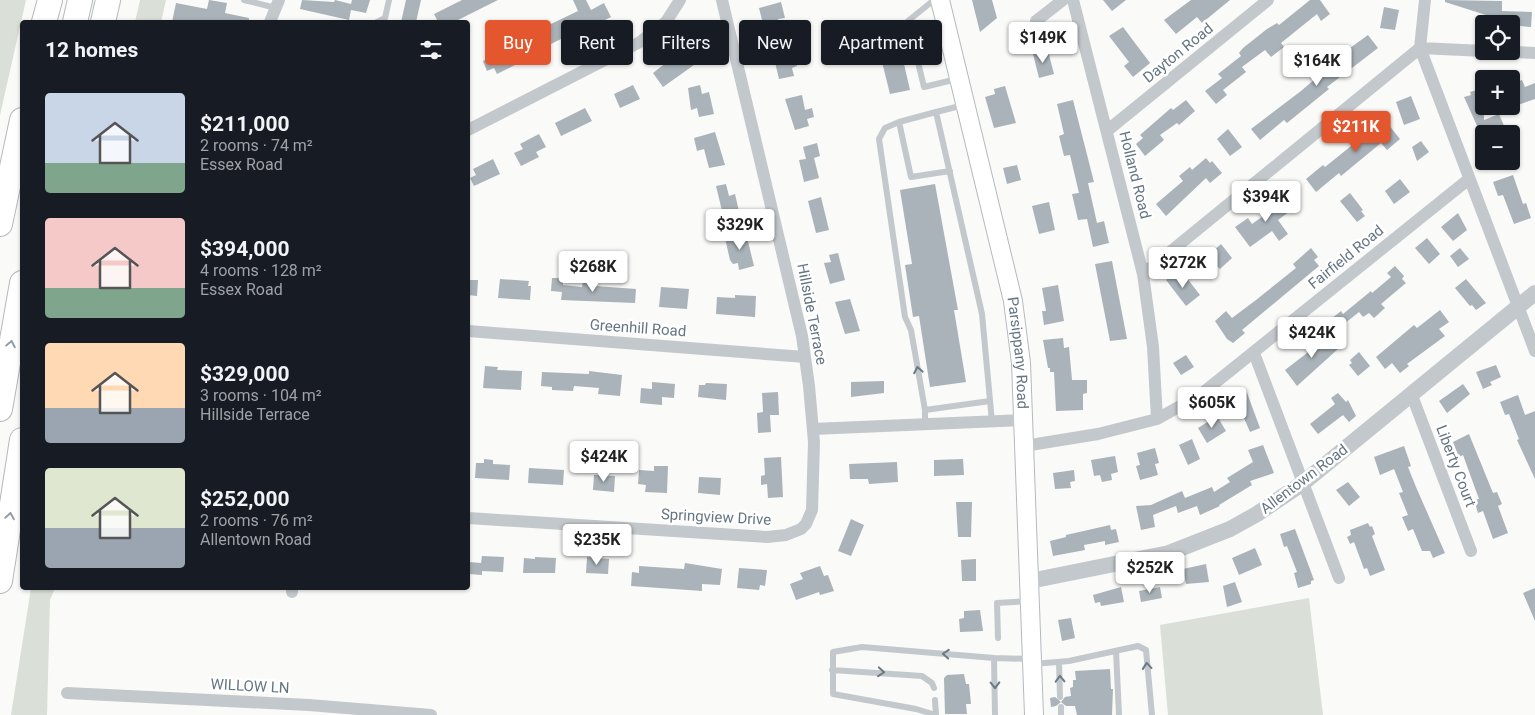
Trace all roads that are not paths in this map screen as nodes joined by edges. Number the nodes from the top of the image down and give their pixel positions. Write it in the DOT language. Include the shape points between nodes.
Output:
graph roads {
  1 [pos="50,0"];
  2 [pos="80,0"];
  3 [pos="108,0"];
  4 [pos="244,0"];
  5 [pos="389,0"];
  6 [pos="680,0"];
  7 [pos="722,0"];
  8 [pos="934,0"];
  9 [pos="940,0"];
  10 [pos="1063,0"];
  11 [pos="1073,0"];
  12 [pos="1268,0"];
  13 [pos="1425,0"];
  14 [pos="278,4"];
  15 [pos="45,20"];
  16 [pos="75,20"];
  17 [pos="103,20"];
  18 [pos="271,20"];
  19 [pos="381,20"];
  20 [pos="1036,21"];
  21 [pos="1420,48"];
  22 [pos="1475,51"];
  23 [pos="1520,52"];
  24 [pos="1535,53"];
  25 [pos="959,79"];
  26 [pos="966,104"];
  27 [pos="936,112"];
  28 [pos="899,122"];
  29 [pos="20,129"];
  30 [pos="470,129"];
  31 [pos="1108,130"];
  32 [pos="950,171"];
  33 [pos="1469,179"];
  34 [pos="0,224"];
  35 [pos="1143,274"];
  36 [pos="1535,293"];
  37 [pos="20,294"];
  38 [pos="1518,306"];
  39 [pos="470,331"];
  40 [pos="1535,350"];
  41 [pos="1254,353"];
  42 [pos="805,357"];
  43 [pos="1411,394"];
  44 [pos="990,402"];
  45 [pos="0,409"];
  46 [pos="925,410"];
  47 [pos="1156,419"];
  48 [pos="1023,420"];
  49 [pos="992,422"];
  50 [pos="925,425"];
  51 [pos="813,429"];
  52 [pos="1024,446"];
  53 [pos="20,453"];
  54 [pos="1304,483"];
  55 [pos="470,518"];
  56 [pos="808,520"];
  57 [pos="1470,551"];
  58 [pos="1339,578"];
  59 [pos="0,581"];
  60 [pos="1030,581"];
  61 [pos="1031,601"];
  62 [pos="998,638"];
  63 [pos="1116,651"];
  64 [pos="994,658"];
  65 [pos="1033,662"];
  66 [pos="1059,662"];
  67 [pos="832,670"];
  68 [pos="934,688"];
  69 [pos="67,693"];
  70 [pos="1060,697"];
  71 [pos="934,700"];
  72 [pos="1061,706"];
  73 [pos="431,715"];
  74 [pos="936,715"];
  75 [pos="996,715"];
  76 [pos="1034,715"];
  77 [pos="1061,715"];
  78 [pos="1119,715"];
  79 [pos="1152,715"];
  1 -- 15 [label="highway"];
  2 -- 16 [label="highway"];
  3 -- 17 [label="highway"];
  4 -- 14 [label="lane"];
  5 -- 19 [label="lane" via="385,18"];
  6 -- 30 [label="street" via="666,22 640,42"];
  7 -- 42 [label="street, Hillside Terrace" via="792,289"];
  8 -- 25 [label="lane" via="908,22 924,87"];
  9 -- 25 [label="main road, Parsippany Road"];
  10 -- 20 [label="street"];
  11 -- 31 [label="street, Holland Road"];
  12 -- 31 [label="street, Dayton Road"];
  13 -- 21 [label="street"];
  14 -- 18 [label="street"];
  21 -- 22 [label="street"];
  21 -- 33 [label="street"];
  21 -- 35 [label="street"];
  23 -- 24 [label="street"];
  25 -- 26 [label="main road, Parsippany Road"];
  26 -- 27 [label="lane"];
  26 -- 48 [label="main road, Parsippany Road" via="1013,300 1021,363"];
  27 -- 28 [label="lane"];
  27 -- 32 [label="lane"];
  28 -- 32 [label="lane" via="911,176"];
  46 -- 28 [label="lane, one-way" via="912,330 906,317 879,139 885,128"];
  29 -- 34 [label="highway"];
  31 -- 35 [label="street, Holland Road"];
  32 -- 44 [label="lane" via="982,314"];
  33 -- 38 [label="street"];
  33 -- 41 [label="street, Fairfield Road"];
  35 -- 47 [label="street, Holland Road" via="1153,347"];
  36 -- 38 [label="street, Allentown Road"];
  45 -- 37 [label="highway, one-way"];
  38 -- 40 [label="street"];
  38 -- 43 [label="street, Allentown Road"];
  39 -- 42 [label="street, Greenhill Road"];
  41 -- 47 [label="street, Fairfield Road" via="1200,396"];
  41 -- 54 [label="street"];
  42 -- 51 [label="street, Hillside Terrace"];
  43 -- 54 [label="street, Allentown Road"];
  43 -- 57 [label="street, Liberty Court"];
  44 -- 46 [label="lane"];
  44 -- 49 [label="lane"];
  46 -- 50 [label="lane"];
  47 -- 52 [label="street, Fairfield Road" via="1098,434"];
  48 -- 49 [label="street"];
  48 -- 52 [label="main road, Parsippany Road"];
  49 -- 50 [label="street"];
  50 -- 51 [label="street"];
  51 -- 56 [label="street, Hillside Terrace" via="814,502"];
  52 -- 60 [label="main road, Parsippany Road"];
  59 -- 53 [label="highway, one-way"];
  54 -- 58 [label="street"];
  54 -- 60 [label="street, Allentown Road" via="1230,529 1169,553"];
  55 -- 56 [label="street, Springview Drive" via="767,537 791,534"];
  60 -- 61 [label="main road, Parsippany Road"];
  61 -- 62 [label="lane" via="997,603"];
  61 -- 65 [label="main road, Parsippany Road"];
  63 -- 66 [label="lane"];
  63 -- 78 [label="lane"];
  79 -- 63 [label="lane, one-way" via="1146,650 1138,646"];
  64 -- 65 [label="lane"];
  64 -- 67 [label="lane, one-way" via="862,647 833,652"];
  64 -- 75 [label="lane, one-way"];
  65 -- 66 [label="lane"];
  65 -- 76 [label="main road, Parsippany Road"];
  70 -- 66 [label="lane, one-way"];
  67 -- 68 [label="lane, one-way" via="922,676"];
  67 -- 74 [label="lane" via="833,694"];
  69 -- 73 [label="street, WILLOW LN" via="309,705"];
  71 -- 74 [label="lane"];
  72 -- 77 [label="lane"];
}
